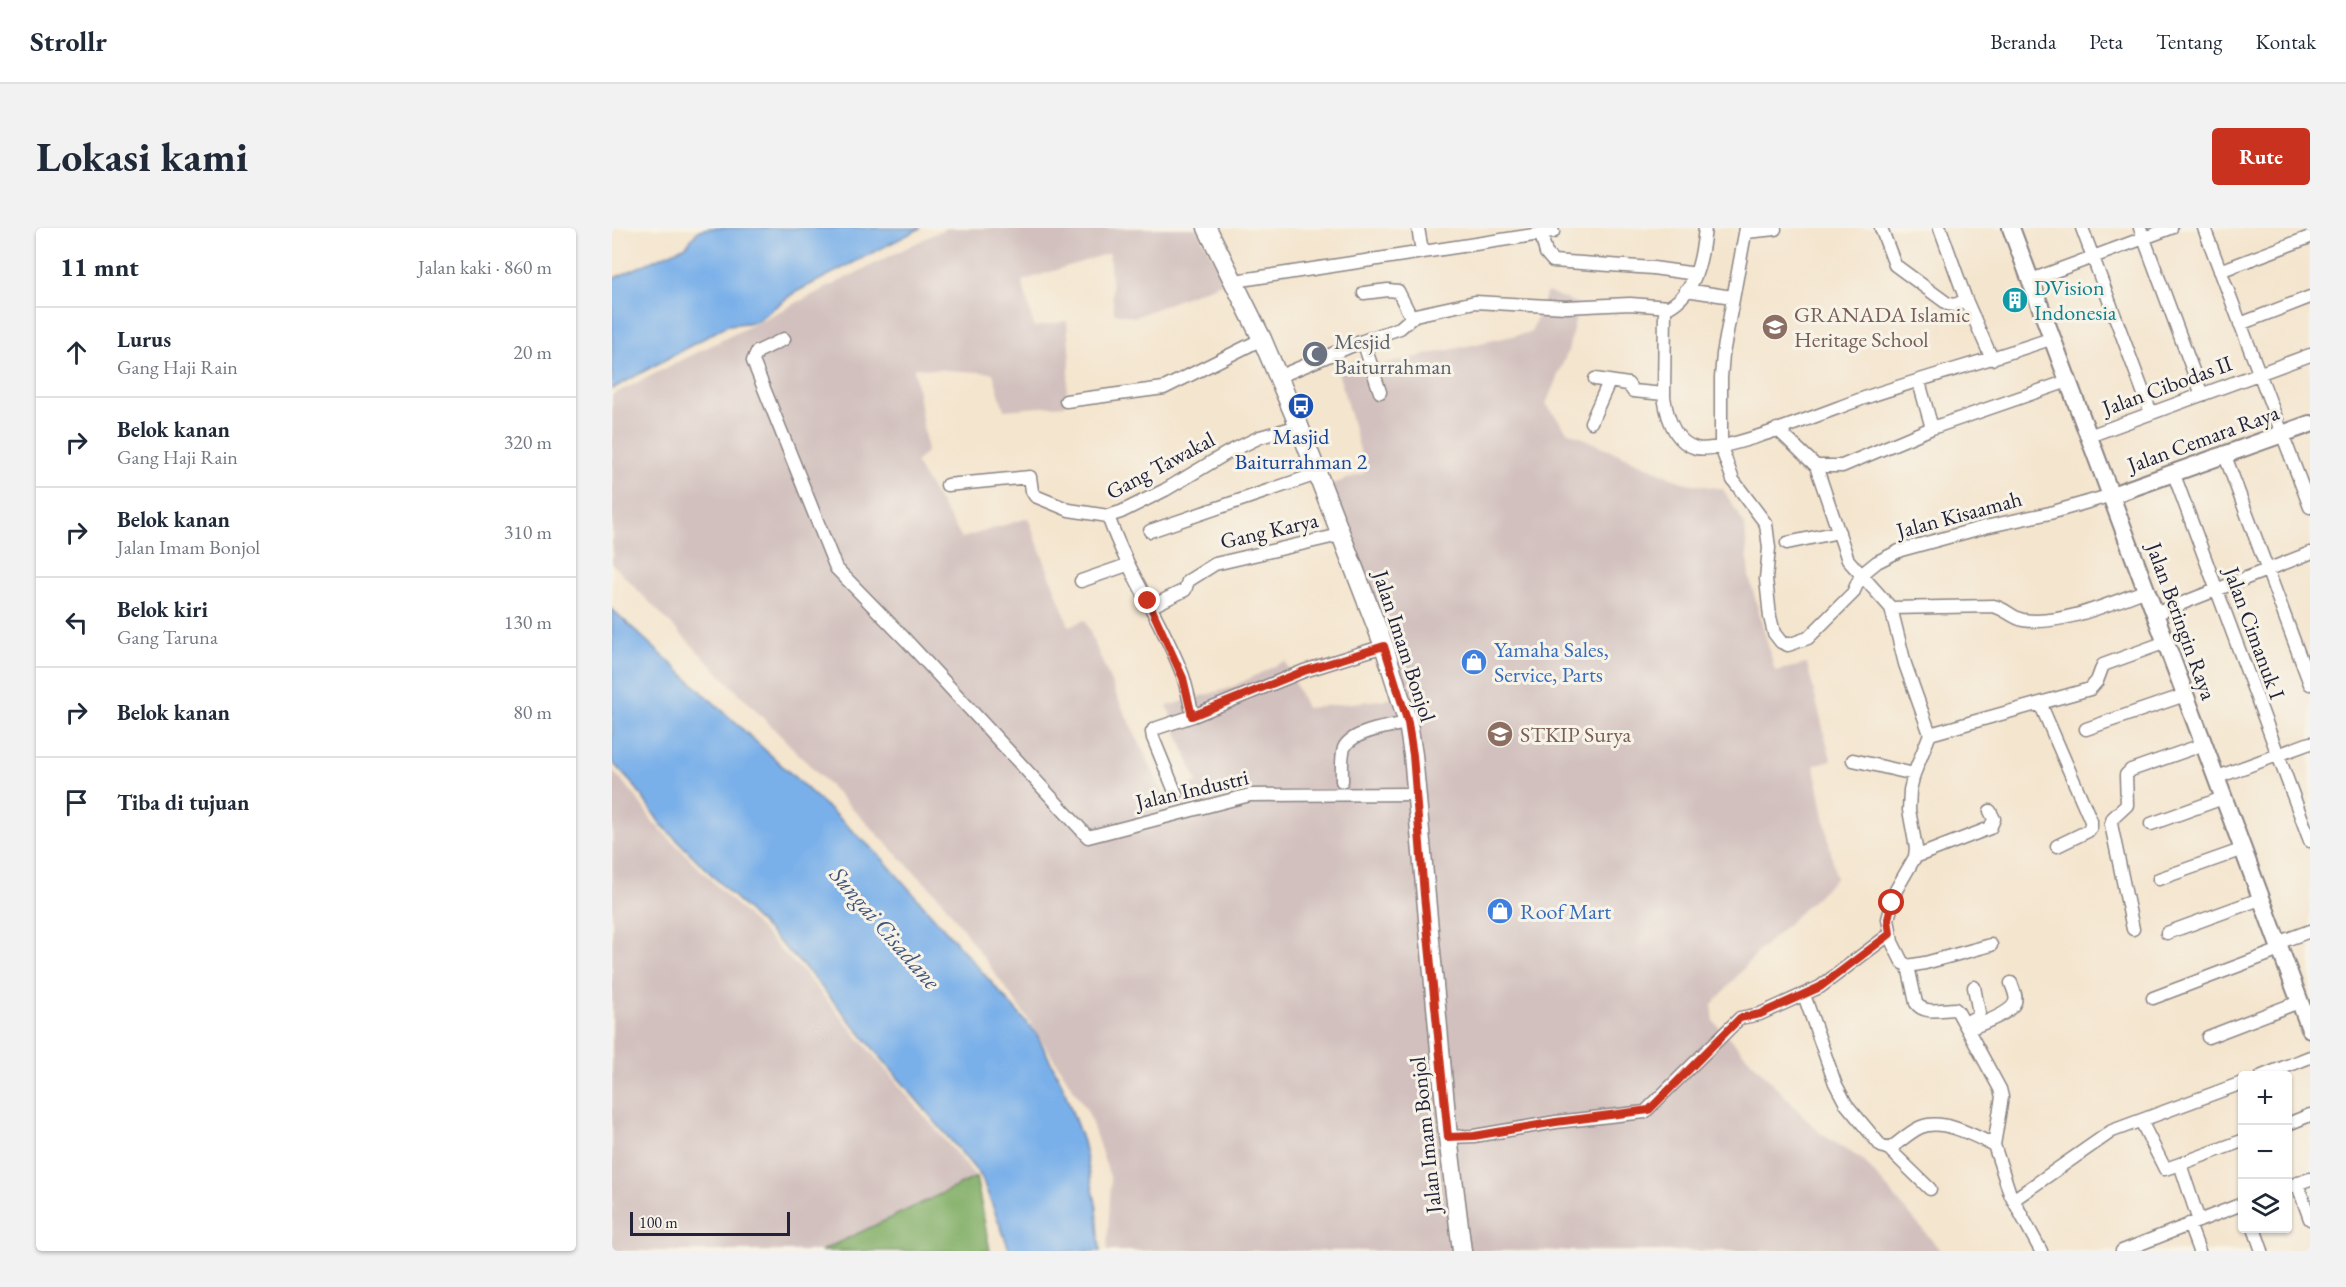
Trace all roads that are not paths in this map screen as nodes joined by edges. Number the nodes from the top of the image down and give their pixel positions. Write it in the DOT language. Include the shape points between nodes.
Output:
graph roads {
  1 [pos="1207,228"];
  2 [pos="1418,228"];
  3 [pos="1705,228"];
  4 [pos="1881,228"];
  5 [pos="1940,228"];
  6 [pos="2012,228"];
  7 [pos="2082,228"];
  8 [pos="2171,228"];
  9 [pos="2204,228"];
  10 [pos="1775,229"];
  11 [pos="1746,230"];
  12 [pos="2142,233"];
  13 [pos="2310,237"];
  14 [pos="1422,250"];
  15 [pos="2093,257"];
  16 [pos="2220,271"];
  17 [pos="1696,274"];
  18 [pos="2031,280"];
  19 [pos="1235,281"];
  20 [pos="1686,290"];
  21 [pos="1364,293"];
  22 [pos="1732,297"];
  23 [pos="2310,297"];
  24 [pos="1966,300"];
  25 [pos="1665,308"];
  26 [pos="1412,316"];
  27 [pos="2240,324"];
  28 [pos="2053,338"];
  29 [pos="784,339"];
  30 [pos="1263,339"];
  31 [pos="1362,341"];
  32 [pos="2310,355"];
  33 [pos="1992,359"];
  34 [pos="2259,374"];
  35 [pos="1278,377"];
  36 [pos="1595,379"];
  37 [pos="2068,381"];
  38 [pos="1609,382"];
  39 [pos="1919,382"];
  40 [pos="1380,392"];
  41 [pos="1664,394"];
  42 [pos="2202,395"];
  43 [pos="1066,401"];
  44 [pos="2151,413"];
  45 [pos="1591,422"];
  46 [pos="2310,424"];
  47 [pos="1299,426"];
  48 [pos="1932,428"];
  49 [pos="1778,429"];
  50 [pos="2283,433"];
  51 [pos="2089,436"];
  52 [pos="1721,447"];
  53 [pos="2224,453"];
  54 [pos="1816,466"];
  55 [pos="2173,472"];
  56 [pos="1317,474"];
  57 [pos="947,485"];
  58 [pos="2112,495"];
  59 [pos="2310,507"];
  60 [pos="1108,516"];
  61 [pos="1150,531"];
  62 [pos="1839,532"];
  63 [pos="1340,535"];
  64 [pos="1787,543"];
  65 [pos="2310,553"];
  66 [pos="1127,565"];
  67 [pos="2268,571"];
  68 [pos="1861,575"];
  69 [pos="1081,581"];
  70 [pos="2146,590"];
  71 [pos="2217,590"];
  72 [pos="1150,607"];
  73 [pos="1891,609"];
  74 [pos="2155,614"];
  75 [pos="2166,642"];
  76 [pos="1384,646"];
  77 [pos="2310,684"];
  78 [pos="2185,695"];
  79 [pos="2040,703"];
  80 [pos="1192,716"];
  81 [pos="1408,723"];
  82 [pos="2086,729"];
  83 [pos="1930,734"];
  84 [pos="2310,743"];
  85 [pos="2202,745"];
  86 [pos="2278,754"];
  87 [pos="1853,760"];
  88 [pos="1914,774"];
  89 [pos="2215,778"];
  90 [pos="1342,781"];
  91 [pos="1176,794"];
  92 [pos="1416,794"];
  93 [pos="2223,798"];
  94 [pos="1990,811"];
  95 [pos="2151,824"];
  96 [pos="2310,841"];
  97 [pos="2057,846"];
  98 [pos="2241,850"];
  99 [pos="1915,857"];
  100 [pos="2159,879"];
  101 [pos="2260,899"];
  102 [pos="2133,929"];
  103 [pos="2310,932"];
  104 [pos="2167,933"];
  105 [pos="1890,934"];
  106 [pos="1991,945"];
  107 [pos="2278,947"];
  108 [pos="1908,966"];
  109 [pos="2011,983"];
  110 [pos="1974,987"];
  111 [pos="1804,995"];
  112 [pos="2154,998"];
  113 [pos="2300,1002"];
  114 [pos="1967,1026"];
  115 [pos="2310,1029"];
  116 [pos="2208,1037"];
  117 [pos="2310,1058"];
  118 [pos="2275,1071"];
  119 [pos="2238,1085"];
  120 [pos="2310,1115"];
  121 [pos="2141,1121"];
  122 [pos="2292,1122"];
  123 [pos="1448,1137"];
  124 [pos="2238,1142"];
  125 [pos="1994,1145"];
  126 [pos="1889,1149"];
  127 [pos="2180,1164"];
  128 [pos="2310,1179"];
  129 [pos="2292,1185"];
  130 [pos="1930,1189"];
  131 [pos="2013,1200"];
  132 [pos="2238,1206"];
  133 [pos="2310,1219"];
  134 [pos="2194,1222"];
  135 [pos="2256,1233"];
  136 [pos="1462,1251"];
  137 [pos="2041,1251"];
  138 [pos="2122,1251"];
  139 [pos="2199,1251"];
  140 [pos="2262,1251"];
  1 -- 19 [label="main road, Jalan Imam Bonjol"];
  2 -- 14 [label="street"];
  3 -- 17 [label="street"];
  4 -- 24 [label="street" via="1898,267 1948,304"];
  5 -- 24 [label="street"];
  6 -- 18 [label="street, Jalan Beringin Raya"];
  7 -- 15 [label="street"];
  8 -- 12 [label="street"];
  9 -- 16 [label="street"];
  10 -- 11 [label="street"];
  11 -- 22 [label="street"];
  12 -- 15 [label="street"];
  12 -- 42 [label="street"];
  13 -- 16 [label="street"];
  14 -- 17 [label="street" via="1547,233 1546,253 1553,261"];
  14 -- 19 [label="street"];
  15 -- 18 [label="street"];
  15 -- 44 [label="street"];
  16 -- 27 [label="street"];
  17 -- 20 [label="street"];
  18 -- 28 [label="street, Jalan Beringin Raya"];
  19 -- 30 [label="main road, Jalan Imam Bonjol"];
  20 -- 22 [label="street"];
  20 -- 25 [label="street" via="1677,302"];
  21 -- 26 [label="street" via="1398,291"];
  22 -- 52 [label="street" via="1721,378"];
  23 -- 27 [label="street"];
  24 -- 33 [label="street"];
  25 -- 26 [label="street" via="1488,302"];
  25 -- 41 [label="street"];
  26 -- 31 [label="street" via="1400,328"];
  27 -- 34 [label="street"];
  28 -- 33 [label="street"];
  28 -- 37 [label="street, Jalan Beringin Raya"];
  29 -- 92 [label="street, Jalan Industri" via="757,352 753,362 836,568 1088,837 1250,795"];
  30 -- 35 [label="main road, Jalan Imam Bonjol"];
  30 -- 43 [label="street" via="1164,388"];
  31 -- 35 [label="street"];
  31 -- 40 [label="street"];
  32 -- 34 [label="street, Jalan Cibodas II"];
  33 -- 39 [label="street"];
  34 -- 42 [label="street, Jalan Cibodas II"];
  34 -- 50 [label="street"];
  35 -- 47 [label="main road, Jalan Imam Bonjol"];
  36 -- 38 [label="street"];
  37 -- 48 [label="street"];
  37 -- 51 [label="street, Jalan Beringin Raya"];
  38 -- 41 [label="street" via="1628,384 1633,391"];
  38 -- 45 [label="street"];
  39 -- 48 [label="street"];
  39 -- 49 [label="street"];
  41 -- 52 [label="street" via="1666,411 1678,437 1699,449"];
  42 -- 44 [label="street, Jalan Cibodas II"];
  44 -- 51 [label="street, Jalan Cibodas II"];
  46 -- 50 [label="street, Jalan Cemara Raya"];
  47 -- 56 [label="main road, Jalan Imam Bonjol"];
  47 -- 60 [label="street, Gang Tawakal" via="1260,437 1165,490"];
  48 -- 54 [label="street" via="1842,466"];
  49 -- 52 [label="street"];
  49 -- 54 [label="street"];
  50 -- 53 [label="street, Jalan Cemara Raya"];
  50 -- 59 [label="street"];
  51 -- 58 [label="street, Jalan Beringin Raya"];
  52 -- 68 [label="street, Jalan Kisaamah" via="1732,480 1766,524 1770,617 1781,642 1788,645 1808,638 1853,593"];
  53 -- 55 [label="street, Jalan Cemara Raya"];
  53 -- 67 [label="street"];
  54 -- 62 [label="street"];
  55 -- 58 [label="street, Jalan Cemara Raya"];
  55 -- 71 [label="street, Jalan Cimanuk I"];
  56 -- 61 [label="street"];
  56 -- 63 [label="main road, Jalan Imam Bonjol"];
  57 -- 60 [label="street, Gang Tawakal" via="1030,477 1035,496 1070,510"];
  58 -- 68 [label="street, Jalan Kisaamah" via="1901,550"];
  58 -- 70 [label="street, Jalan Beringin Raya"];
  60 -- 66 [label="street"];
  62 -- 64 [label="street"];
  62 -- 68 [label="street" via="1848,560"];
  63 -- 72 [label="street, Gang Karya" via="1215,564 1188,581 1185,590"];
  63 -- 76 [label="main road, Jalan Imam Bonjol"];
  65 -- 67 [label="street"];
  66 -- 69 [label="street"];
  66 -- 72 [label="street"];
  67 -- 71 [label="street"];
  67 -- 77 [label="street"];
  68 -- 73 [label="street"];
  70 -- 73 [label="street" via="2089,611 2038,621 2020,619 1993,606"];
  70 -- 74 [label="street, Jalan Beringin Raya"];
  71 -- 74 [label="street"];
  71 -- 86 [label="street, Jalan Cimanuk I"];
  72 -- 80 [label="street" via="1183,678"];
  73 -- 83 [label="street" via="1905,664"];
  74 -- 75 [label="street, Jalan Beringin Raya"];
  75 -- 78 [label="street, Jalan Beringin Raya"];
  75 -- 79 [label="street" via="2103,665 2090,689"];
  76 -- 80 [label="street" via="1304,671"];
  76 -- 81 [label="main road, Jalan Imam Bonjol"];
  78 -- 82 [label="street"];
  78 -- 85 [label="street, Jalan Beringin Raya"];
  79 -- 83 [label="street"];
  79 -- 97 [label="street" via="2091,821 2088,831"];
  80 -- 91 [label="street" via="1152,732"];
  81 -- 90 [label="street" via="1360,734 1349,742 1344,748"];
  81 -- 92 [label="main road, Jalan Imam Bonjol"];
  83 -- 88 [label="street"];
  84 -- 86 [label="street"];
  85 -- 89 [label="street, Jalan Beringin Raya"];
  85 -- 102 [label="street" via="2126,775 2127,805 2111,824"];
  86 -- 89 [label="street"];
  86 -- 96 [label="street, Jalan Cimanuk I"];
  87 -- 88 [label="street"];
  88 -- 99 [label="street" via="1909,810"];
  89 -- 93 [label="street, Jalan Beringin Raya"];
  92 -- 123 [label="main road, Jalan Imam Bonjol"];
  93 -- 95 [label="street"];
  93 -- 98 [label="street, Jalan Beringin Raya"];
  94 -- 99 [label="street" via="1994,819 1989,828"];
  98 -- 100 [label="street"];
  98 -- 101 [label="street, Jalan Beringin Raya"];
  99 -- 105 [label="street" via="1896,890 1888,919"];
  101 -- 104 [label="street"];
  101 -- 107 [label="street, Jalan Beringin Raya"];
  103 -- 107 [label="street"];
  105 -- 108 [label="street" via="1902,962"];
  105 -- 111 [label="street" via="1838,975"];
  106 -- 108 [label="street"];
  107 -- 112 [label="street"];
  107 -- 113 [label="street, Jalan Beringin Raya"];
  108 -- 114 [label="street" via="1920,1008 1955,1010"];
  109 -- 114 [label="street" via="2016,997 2010,1010"];
  110 -- 114 [label="street" via="1979,1013"];
  111 -- 123 [label="street" via="1740,1018 1646,1112"];
  111 -- 126 [label="street" via="1846,1104 1881,1146"];
  113 -- 115 [label="street, Jalan Beringin Raya"];
  113 -- 116 [label="street"];
  114 -- 125 [label="street" via="2002,1094"];
  117 -- 118 [label="street"];
  119 -- 121 [label="street"];
  120 -- 122 [label="street"];
  121 -- 127 [label="street" via="2165,1168"];
  121 -- 131 [label="street" via="2112,1131"];
  123 -- 136 [label="main road, Jalan Imam Bonjol"];
  124 -- 127 [label="street"];
  125 -- 126 [label="street" via="1929,1124"];
  125 -- 131 [label="street"];
  126 -- 130 [label="street"];
  127 -- 134 [label="street"];
  128 -- 129 [label="street"];
  129 -- 133 [label="street"];
  131 -- 137 [label="street"];
  132 -- 134 [label="street"];
  134 -- 138 [label="street"];
  134 -- 139 [label="street"];
  135 -- 140 [label="street"];
}
